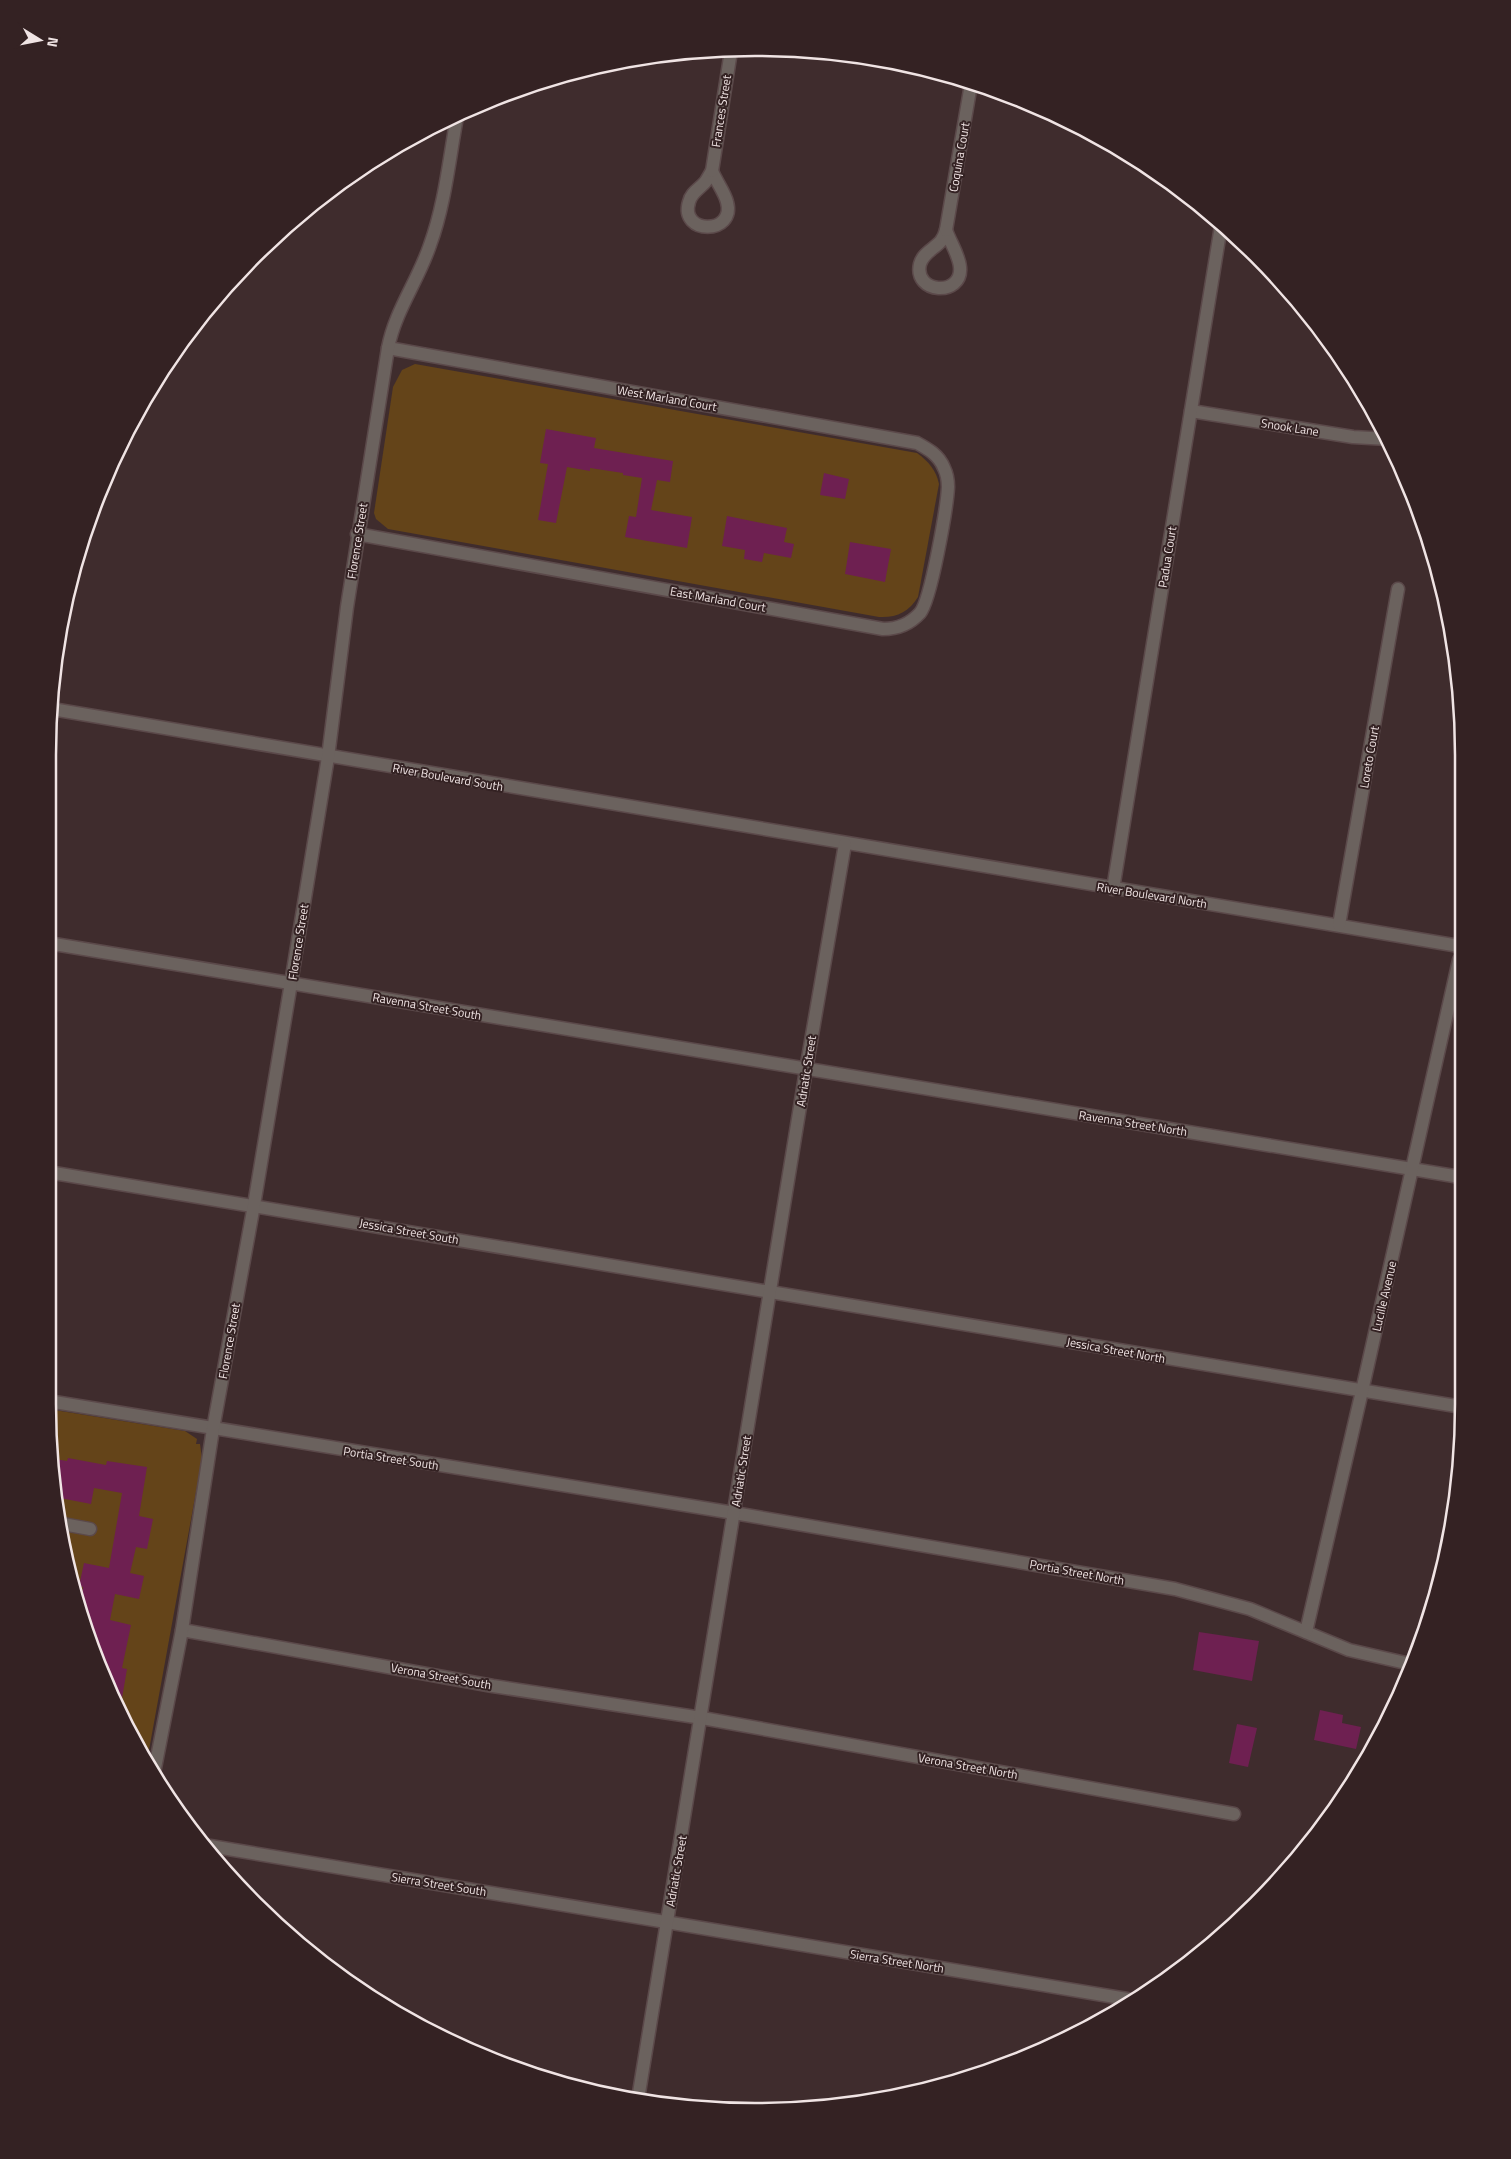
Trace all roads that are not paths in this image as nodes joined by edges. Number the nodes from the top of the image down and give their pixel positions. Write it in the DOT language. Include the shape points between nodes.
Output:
graph roads {
  1 [pos="730,57"];
  2 [pos="970,90"];
  3 [pos="456,124"];
  4 [pos="712,171"];
  5 [pos="946,230"];
  6 [pos="1220,233"];
  7 [pos="388,348"];
  8 [pos="1191,411"];
  9 [pos="1379,438"];
  10 [pos="940,460"];
  11 [pos="357,534"];
  12 [pos="1398,589"];
  13 [pos="58,710"];
  14 [pos="328,757"];
  15 [pos="845,844"];
  16 [pos="1113,889"];
  17 [pos="1339,925"];
  18 [pos="56,944"];
  19 [pos="1455,945"];
  20 [pos="1455,978"];
  21 [pos="291,983"];
  22 [pos="806,1070"];
  23 [pos="1412,1169"];
  24 [pos="56,1173"];
  25 [pos="1455,1176"];
  26 [pos="254,1206"];
  27 [pos="770,1292"];
  28 [pos="1362,1391"];
  29 [pos="56,1402"];
  30 [pos="1455,1406"];
  31 [pos="213,1429"];
  32 [pos="734,1513"];
  33 [pos="67,1525"];
  34 [pos="90,1529"];
  35 [pos="182,1630"];
  36 [pos="1306,1632"];
  37 [pos="1405,1663"];
  38 [pos="702,1718"];
  39 [pos="156,1763"];
  40 [pos="1234,1814"];
  41 [pos="215,1847"];
  42 [pos="667,1922"];
  43 [pos="1123,1998"];
  44 [pos="639,2093"];
  1 -- 4 [label="street, Frances Street"];
  2 -- 5 [label="street, Coquina Court"];
  3 -- 7 [label="street, Florence Street" via="437,226 394,324"];
  6 -- 8 [label="street, Padua Court"];
  7 -- 10 [label="street, West Marland Court" via="916,442"];
  7 -- 11 [label="street, Florence Street"];
  8 -- 9 [label="street, Snook Lane"];
  8 -- 16 [label="street, Padua Court"];
  10 -- 11 [label="street, East Marland Court" via="948,486 930,593 920,613 906,624 892,629"];
  11 -- 14 [label="street, Florence Street"];
  12 -- 17 [label="street, Loreto Court"];
  13 -- 14 [label="street, River Boulevard South"];
  14 -- 15 [label="street, River Boulevard South"];
  14 -- 21 [label="street, Florence Street"];
  15 -- 16 [label="street, River Boulevard North"];
  15 -- 22 [label="street, Adriatic Street"];
  16 -- 17 [label="street, River Boulevard North"];
  17 -- 19 [label="street, River Boulevard North"];
  18 -- 21 [label="street, Ravenna Street South"];
  20 -- 23 [label="street, Lucille Avenue"];
  21 -- 22 [label="street, Ravenna Street South"];
  21 -- 26 [label="street, Florence Street"];
  22 -- 23 [label="street, Ravenna Street North"];
  22 -- 27 [label="street, Adriatic Street"];
  23 -- 25 [label="street, Ravenna Street North"];
  23 -- 28 [label="street, Lucille Avenue"];
  24 -- 26 [label="street, Jessica Street South"];
  26 -- 27 [label="street, Jessica Street South"];
  26 -- 31 [label="street, Florence Street"];
  27 -- 28 [label="street, Jessica Street North"];
  27 -- 32 [label="street, Adriatic Street"];
  28 -- 30 [label="street, Jessica Street North"];
  28 -- 36 [label="street, Lucille Avenue"];
  29 -- 31 [label="street, Portia Street South"];
  31 -- 32 [label="street, Portia Street South"];
  31 -- 35 [label="street, Florence Street"];
  32 -- 36 [label="street, Portia Street North" via="1175,1589 1250,1609"];
  32 -- 38 [label="street, Adriatic Street"];
  33 -- 34 [label="street"];
  35 -- 38 [label="street, Verona Street South" via="494,1686"];
  35 -- 39 [label="street, Florence Street"];
  36 -- 37 [label="street, Portia Street North" via="1349,1650"];
  38 -- 40 [label="street, Verona Street North"];
  38 -- 42 [label="street, Adriatic Street"];
  41 -- 42 [label="street, Sierra Street South"];
  42 -- 43 [label="street, Sierra Street North"];
  42 -- 44 [label="street, Adriatic Street"];
}
